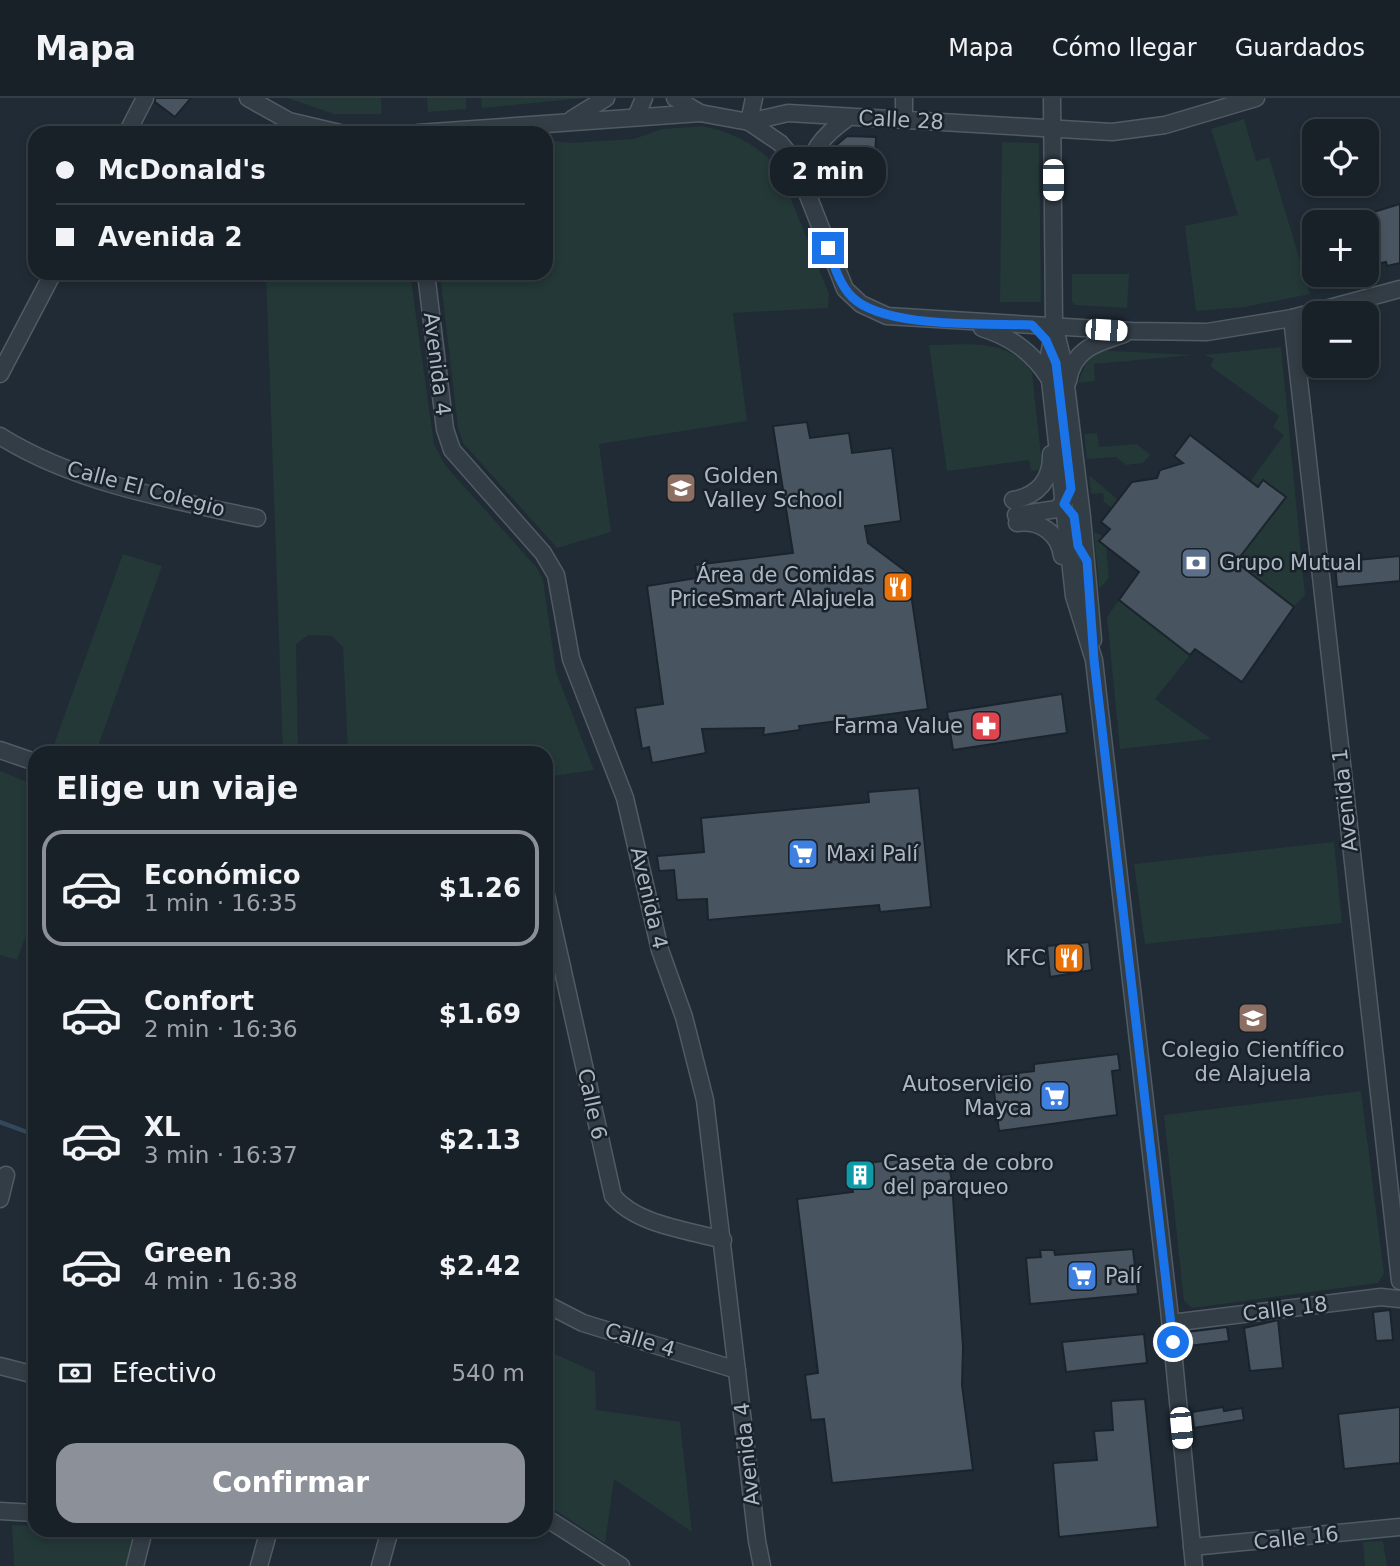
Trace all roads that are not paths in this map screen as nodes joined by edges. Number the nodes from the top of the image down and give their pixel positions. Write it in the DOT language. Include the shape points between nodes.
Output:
graph roads {
  1 [pos="145,98"];
  2 [pos="248,98"];
  3 [pos="606,98"];
  4 [pos="630,98"];
  5 [pos="644,98"];
  6 [pos="675,98"];
  7 [pos="754,98"];
  8 [pos="904,98"];
  9 [pos="1052,98"];
  10 [pos="1256,98"];
  11 [pos="1203,106"];
  12 [pos="700,113"];
  13 [pos="636,117"];
  14 [pos="849,117"];
  15 [pos="904,120"];
  16 [pos="568,122"];
  17 [pos="749,122"];
  18 [pos="131,126"];
  19 [pos="310,126"];
  20 [pos="518,126"];
  21 [pos="1052,129"];
  22 [pos="810,195"];
  23 [pos="49,280"];
  24 [pos="427,280"];
  25 [pos="1400,289"];
  26 [pos="1292,318"];
  27 [pos="963,322"];
  28 [pos="1032,325"];
  29 [pos="1054,326"];
  30 [pos="1132,331"];
  31 [pos="1051,348"];
  32 [pos="0,374"];
  33 [pos="1050,380"];
  34 [pos="1060,402"];
  35 [pos="0,436"];
  36 [pos="1064,504"];
  37 [pos="1015,511"];
  38 [pos="257,517"];
  39 [pos="1069,553"];
  40 [pos="1087,561"];
  41 [pos="1092,609"];
  42 [pos="1084,629"];
  43 [pos="1094,660"];
  44 [pos="0,750"];
  45 [pos="28,760"];
  46 [pos="553,959"];
  47 [pos="6,1175"];
  48 [pos="0,1199"];
  49 [pos="723,1240"];
  50 [pos="1400,1281"];
  51 [pos="1400,1299"];
  52 [pos="553,1307"];
  53 [pos="1171,1323"];
  54 [pos="0,1366"];
  55 [pos="737,1370"];
  56 [pos="28,1373"];
  57 [pos="0,1511"];
  58 [pos="28,1513"];
  59 [pos="553,1522"];
  60 [pos="1400,1527"];
  61 [pos="142,1537"];
  62 [pos="267,1537"];
  63 [pos="388,1537"];
  64 [pos="1192,1547"];
  65 [pos="135,1566"];
  66 [pos="259,1566"];
  67 [pos="381,1566"];
  68 [pos="621,1566"];
  69 [pos="762,1566"];
  70 [pos="1194,1566"];
  1 -- 18 [label="street"];
  2 -- 19 [label="street" via="289,121"];
  3 -- 16 [label="street"];
  4 -- 13 [label="street"];
  5 -- 13 [label="street"];
  6 -- 12 [label="street"];
  7 -- 17 [label="street"];
  8 -- 15 [label="street"];
  9 -- 21 [label="street"];
  10 -- 11 [label="street, Calle 28"];
  11 -- 21 [label="street, Calle 28" via="1129,131"];
  12 -- 13 [label="street, Calle 28"];
  12 -- 17 [label="street, Calle 28"];
  13 -- 16 [label="street, Calle 28"];
  14 -- 15 [label="street, Calle 28"];
  14 -- 17 [label="street, Calle 28" via="788,113"];
  14 -- 22 [label="street" via="814,150"];
  15 -- 21 [label="street, Calle 28"];
  16 -- 20 [label="street, Calle 28"];
  17 -- 22 [label="street" via="787,151"];
  21 -- 29 [label="street"];
  22 -- 27 [label="street" via="845,289 873,312 901,319"];
  23 -- 32 [label="street"];
  24 -- 49 [label="street, Avenida 4" via="445,429 452,450 553,568 578,681 625,799 660,950 700,1077"];
  25 -- 26 [label="street"];
  26 -- 30 [label="street" via="1207,332"];
  26 -- 50 [label="street, Avenida 1"];
  27 -- 28 [label="street"];
  27 -- 33 [label="street" via="1020,345"];
  28 -- 29 [label="street"];
  28 -- 31 [label="street"];
  29 -- 30 [label="street"];
  29 -- 31 [label="street"];
  29 -- 34 [label="street"];
  30 -- 34 [label="street" via="1096,343 1077,356"];
  31 -- 33 [label="street"];
  31 -- 36 [label="street" via="1071,489"];
  33 -- 34 [label="street"];
  34 -- 36 [label="street"];
  34 -- 37 [label="street" via="1047,419 1050,472"];
  34 -- 40 [label="street"];
  35 -- 38 [label="street, Calle El Colegio" via="54,463 108,481"];
  36 -- 37 [label="street" via="1057,509"];
  36 -- 39 [label="street"];
  36 -- 40 [label="street" via="1074,516 1078,546"];
  37 -- 42 [label="street" via="1057,540 1067,592"];
  39 -- 41 [label="street" via="1080,566 1083,593"];
  39 -- 42 [label="street"];
  40 -- 41 [label="street"];
  41 -- 43 [label="street"];
  42 -- 43 [label="street"];
  43 -- 53 [label="street"];
  44 -- 45 [label="street"];
  46 -- 49 [label="street, Calle 6" via="614,1196 646,1218"];
  47 -- 48 [label="street"];
  49 -- 55 [label="street, Avenida 4"];
  51 -- 53 [label="street, Calle 18" via="1381,1297"];
  52 -- 55 [label="street, Calle 4" via="583,1322"];
  53 -- 64 [label="street"];
  54 -- 56 [label="street"];
  55 -- 69 [label="street, Avenida 4"];
  57 -- 58 [label="street"];
  59 -- 68 [label="street"];
  60 -- 64 [label="street, Calle 16"];
  61 -- 65 [label="street"];
  62 -- 66 [label="street"];
  63 -- 67 [label="street"];
  64 -- 70 [label="street"];
}
